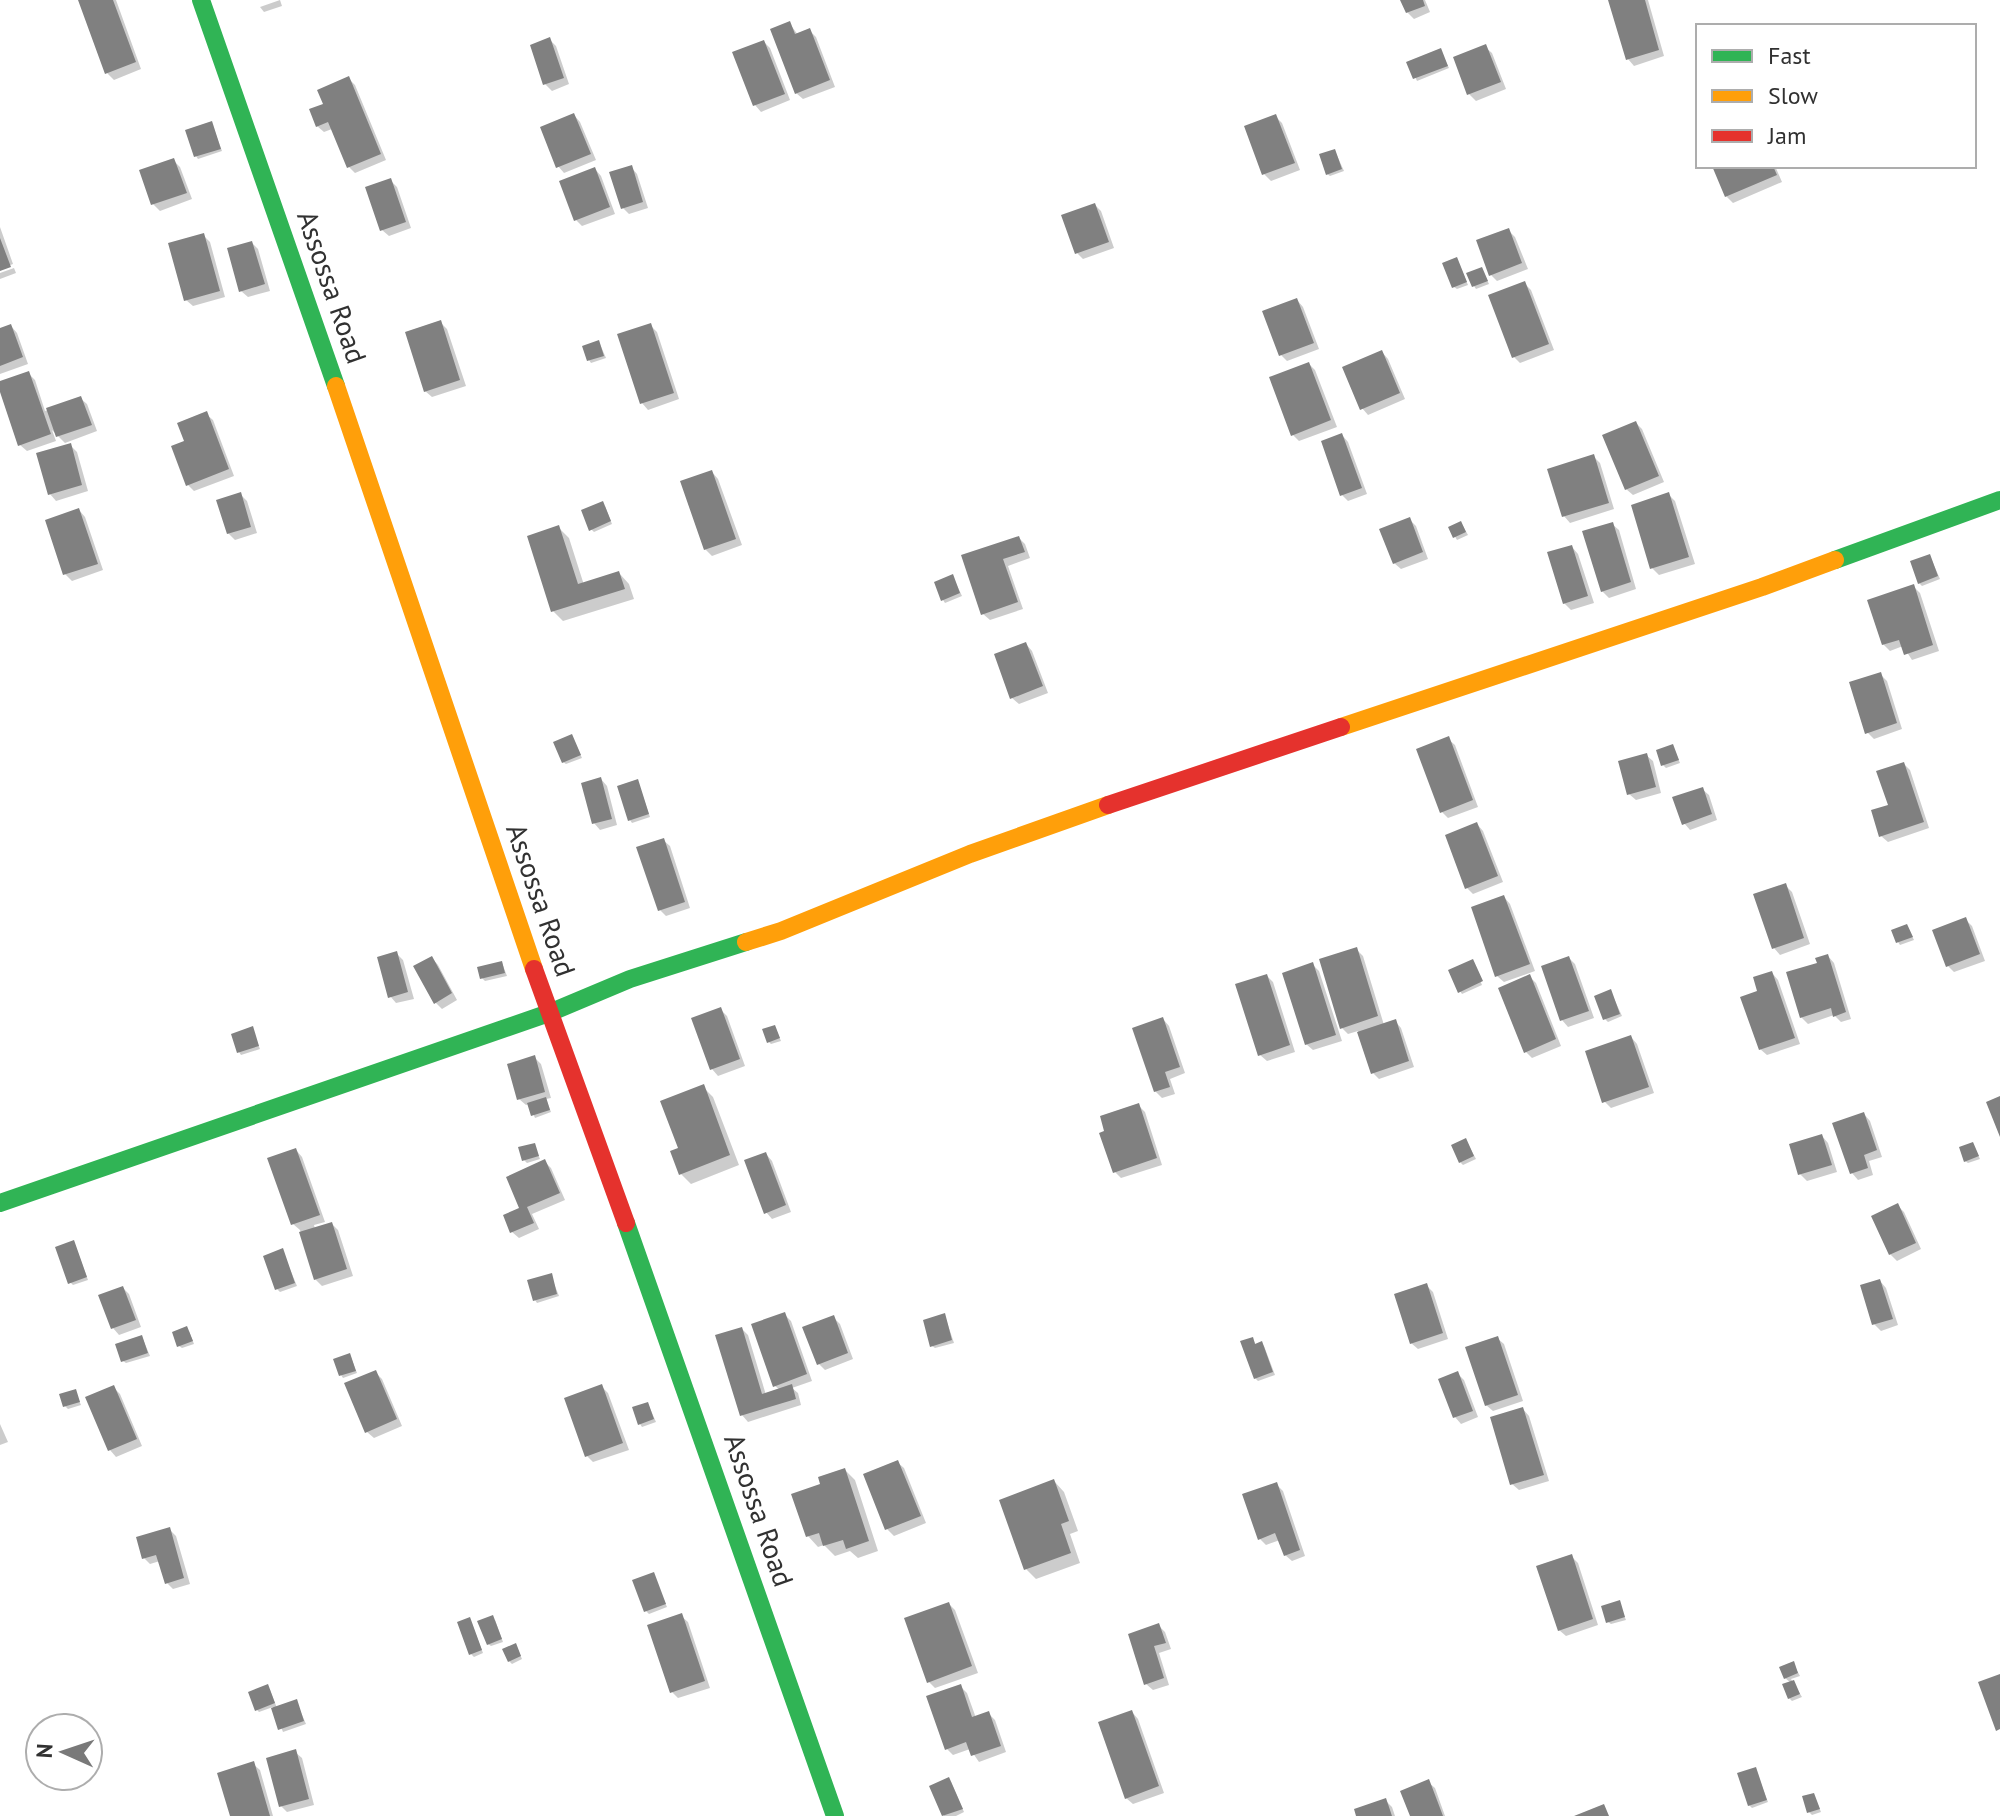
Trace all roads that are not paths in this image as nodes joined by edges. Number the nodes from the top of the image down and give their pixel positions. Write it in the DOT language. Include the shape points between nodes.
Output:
graph roads {
  1 [pos="201,0"];
  2 [pos="2000,500"];
  3 [pos="549,1013"];
  4 [pos="0,1203"];
  5 [pos="835,1816"];
  1 -- 3 [label="street, Assossa Road"];
  2 -- 3 [label="street" via="1762,587 1164,785"];
  3 -- 4 [label="street"];
  3 -- 5 [label="street, Assossa Road"];
}
